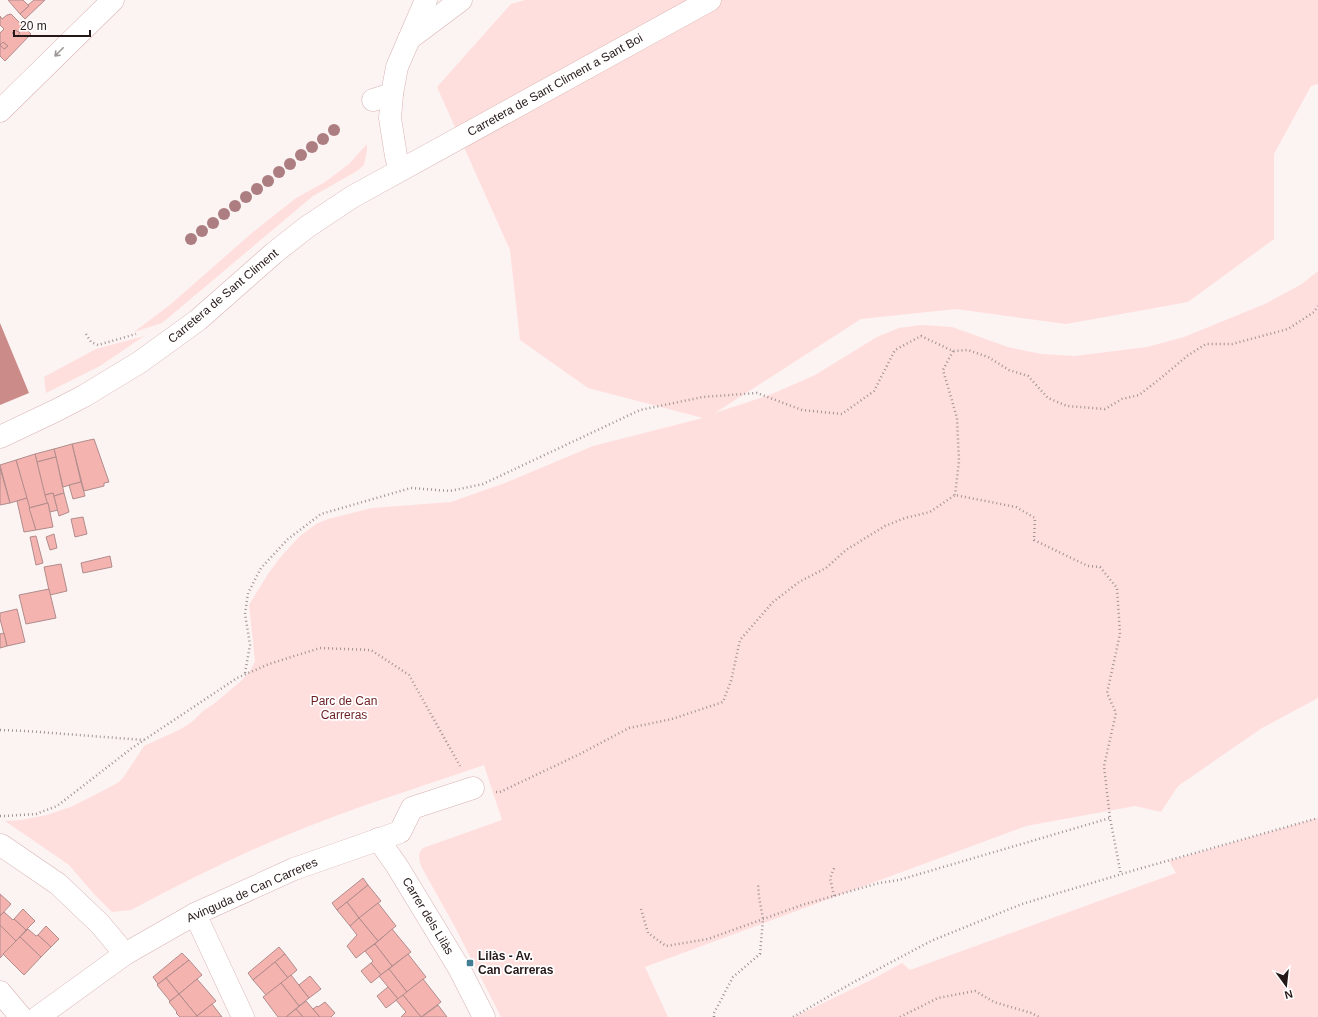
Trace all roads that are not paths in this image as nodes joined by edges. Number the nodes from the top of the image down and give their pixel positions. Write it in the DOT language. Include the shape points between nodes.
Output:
graph roads {
  1 [pos="112,0"];
  2 [pos="426,0"];
  3 [pos="462,0"];
  4 [pos="710,0"];
  5 [pos="408,40"];
  6 [pos="0,111"];
  7 [pos="400,170"];
  8 [pos="0,436"];
  9 [pos="473,788"];
  10 [pos="378,839"];
  11 [pos="0,845"];
  12 [pos="195,914"];
  13 [pos="125,954"];
  14 [pos="0,992"];
  15 [pos="21,1017"];
  16 [pos="38,1017"];
  17 [pos="243,1017"];
  18 [pos="484,1017"];
  1 -- 6 [label="street, one-way"];
  2 -- 5 [label="street"];
  3 -- 5 [label="street"];
  4 -- 7 [label="street, Carretera de Sant Climent a Sant Boi"];
  5 -- 7 [label="street" via="383,97 390,118"];
  7 -- 8 [label="street, Carretera de Sant Climent" via="352,197 307,227 198,320 140,362 84,396"];
  9 -- 10 [label="street, Avinguda de Can Carreres" via="412,808 400,832"];
  10 -- 12 [label="street, Avinguda de Can Carreres" via="294,870"];
  10 -- 18 [label="street, Carrer dels Lilàs" via="459,968"];
  11 -- 13 [label="street" via="58,884 100,924"];
  12 -- 13 [label="street, Avinguda de Can Carreres"];
  12 -- 17 [label="street"];
  13 -- 16 [label="street, Avinguda de Can Carreres"];
  14 -- 15 [label="street"];
}
